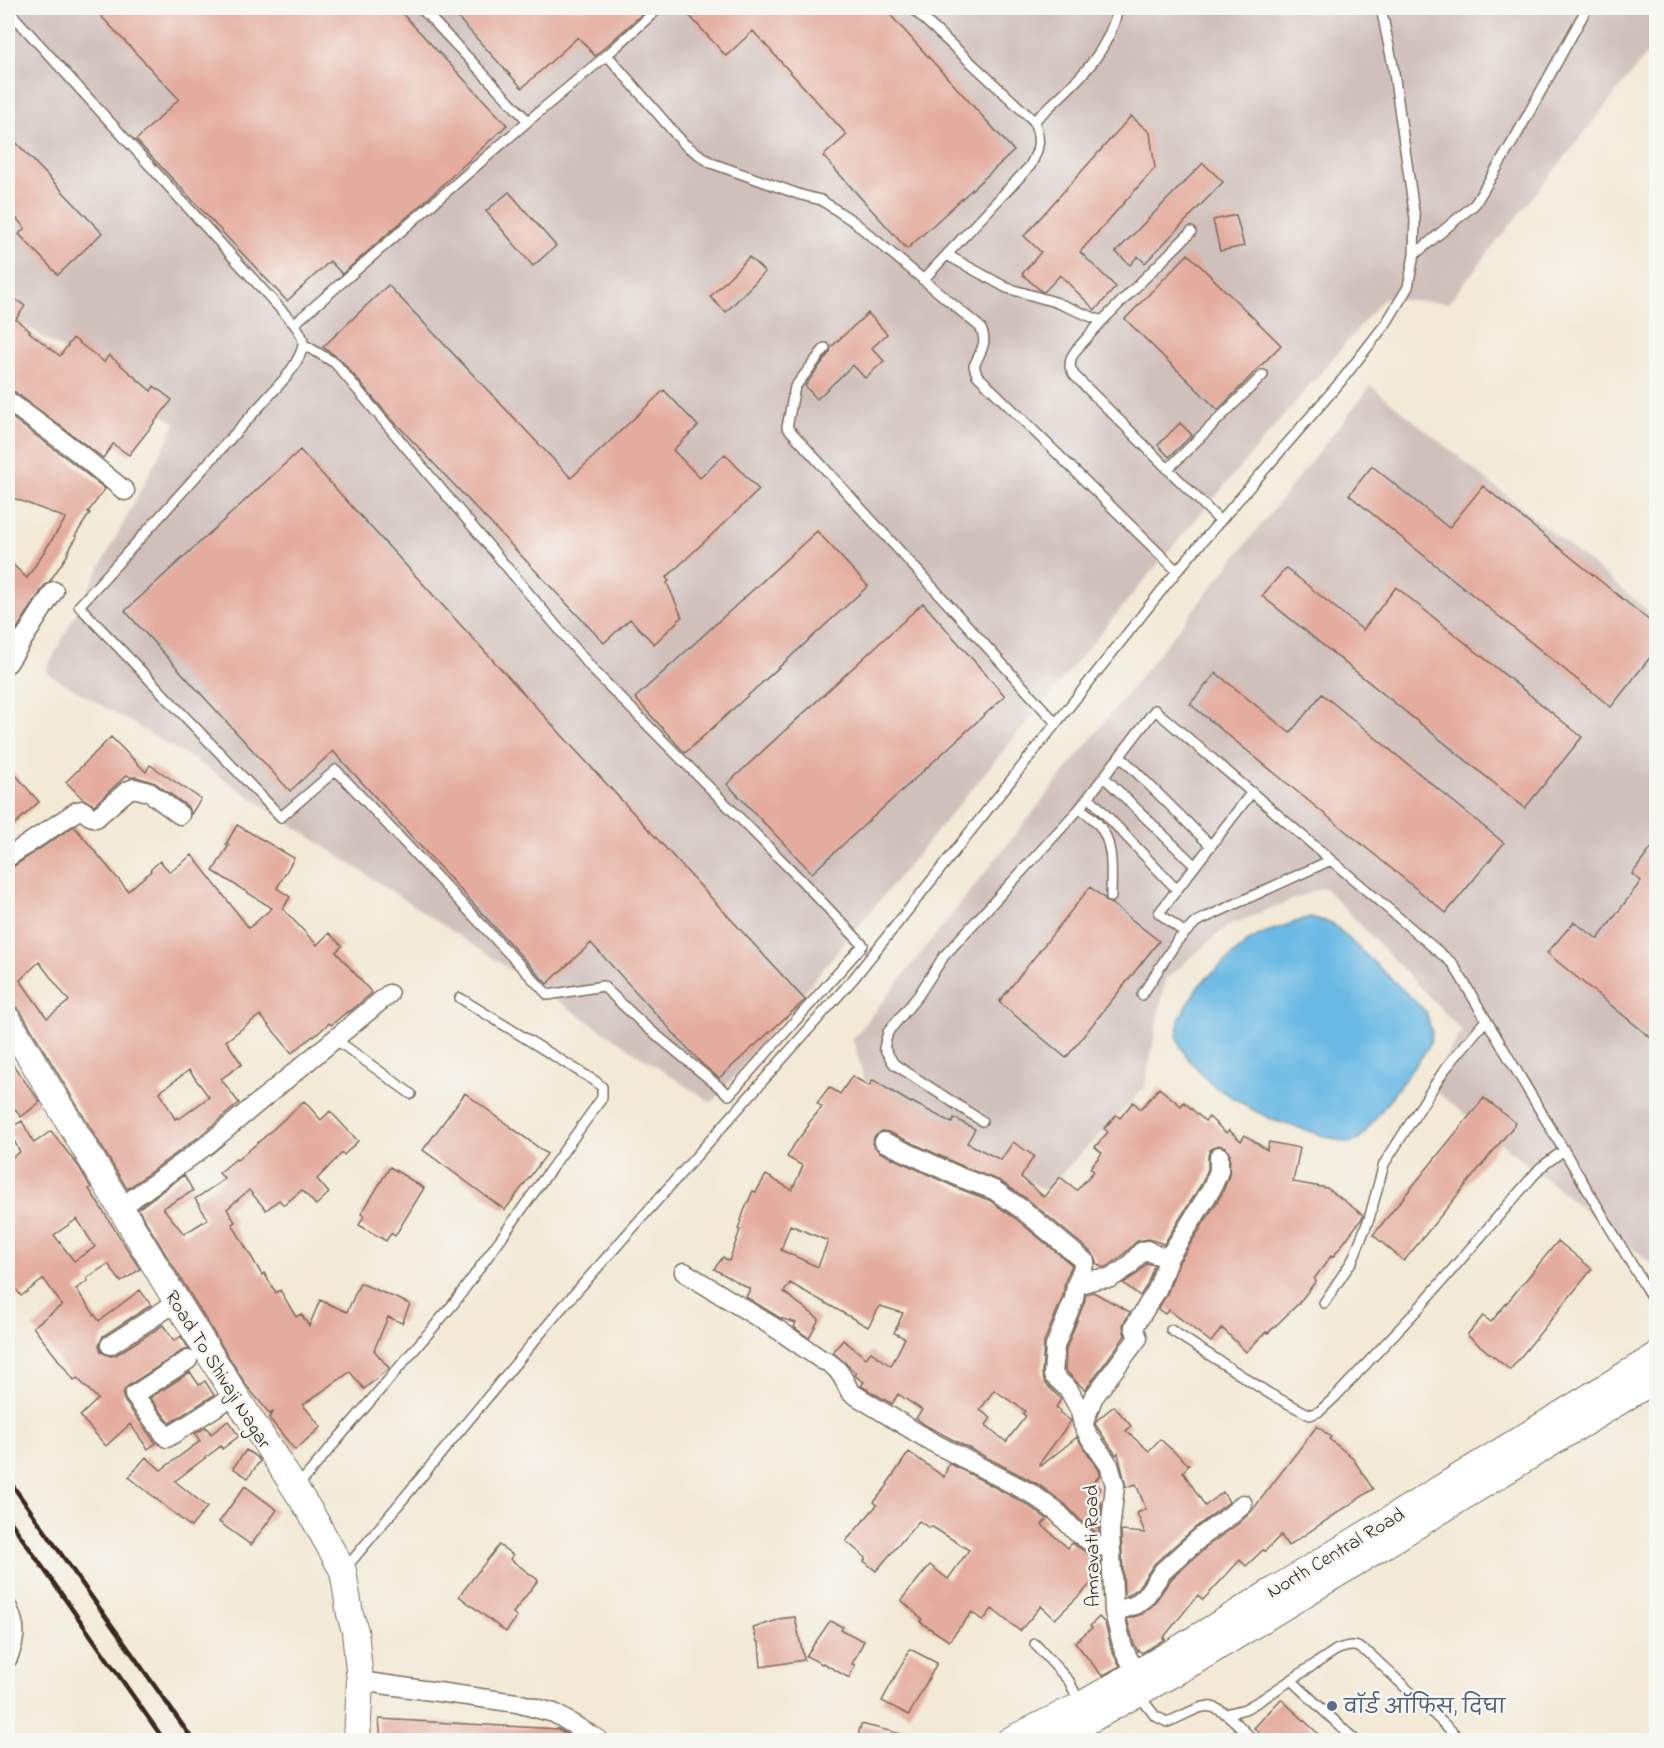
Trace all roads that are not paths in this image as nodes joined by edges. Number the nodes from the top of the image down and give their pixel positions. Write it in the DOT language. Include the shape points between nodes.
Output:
graph roads {
  1 [pos="421,8"];
  2 [pos="659,8"];
  3 [pos="912,8"];
  4 [pos="1118,8"];
  5 [pos="1381,8"];
  6 [pos="1587,8"];
  7 [pos="8,10"];
  8 [pos="608,55"];
  9 [pos="528,121"];
  10 [pos="1034,121"];
  11 [pos="1191,232"];
  12 [pos="947,255"];
  13 [pos="1414,255"];
  14 [pos="923,280"];
  15 [pos="1102,321"];
  16 [pos="294,324"];
  17 [pos="303,344"];
  18 [pos="825,348"];
  19 [pos="1263,375"];
  20 [pos="8,400"];
  21 [pos="1168,469"];
  22 [pos="125,491"];
  23 [pos="1220,521"];
  24 [pos="1177,572"];
  25 [pos="54,591"];
  26 [pos="8,663"];
  27 [pos="1056,723"];
  28 [pos="1120,756"];
  29 [pos="1104,777"];
  30 [pos="1252,792"];
  31 [pos="1089,797"];
  32 [pos="1080,808"];
  33 [pos="180,815"];
  34 [pos="1211,846"];
  35 [pos="8,857"];
  36 [pos="1331,860"];
  37 [pos="1195,866"];
  38 [pos="1177,890"];
  39 [pos="1111,897"];
  40 [pos="1185,933"];
  41 [pos="389,994"];
  42 [pos="1142,995"];
  43 [pos="460,998"];
  44 [pos="8,1020"];
  45 [pos="1486,1020"];
  46 [pos="335,1039"];
  47 [pos="411,1094"];
  48 [pos="982,1121"];
  49 [pos="884,1142"];
  50 [pos="1564,1150"];
  51 [pos="1219,1156"];
  52 [pos="120,1208"];
  53 [pos="1169,1257"];
  54 [pos="684,1272"];
  55 [pos="1076,1285"];
  56 [pos="177,1302"];
  57 [pos="1324,1303"];
  58 [pos="1656,1305"];
  59 [pos="1171,1330"];
  60 [pos="110,1345"];
  61 [pos="1656,1356"];
  62 [pos="188,1360"];
  63 [pos="1656,1379"];
  64 [pos="235,1395"];
  65 [pos="1083,1425"];
  66 [pos="295,1489"];
  67 [pos="1244,1504"];
  68 [pos="1110,1542"];
  69 [pos="344,1571"];
  70 [pos="8,1608"];
  71 [pos="1114,1612"];
  72 [pos="1035,1644"];
  73 [pos="8,1658"];
  74 [pos="1291,1680"];
  75 [pos="360,1681"];
  76 [pos="1139,1685"];
  77 [pos="1081,1706"];
  78 [pos="1226,1714"];
  79 [pos="1020,1738"];
  80 [pos="357,1740"];
  81 [pos="599,1740"];
  82 [pos="1054,1740"];
  83 [pos="1253,1740"];
  84 [pos="1355,1740"];
  85 [pos="1460,1740"];
  1 -- 9 [label="lane"];
  2 -- 8 [label="lane"];
  3 -- 10 [label="lane"];
  4 -- 10 [label="lane" via="1109,36 1089,68"];
  5 -- 13 [label="lane" via="1413,208"];
  6 -- 13 [label="lane" via="1475,204"];
  7 -- 16 [label="lane"];
  8 -- 9 [label="lane"];
  8 -- 14 [label="lane" via="684,144 711,163 821,200 853,221"];
  9 -- 16 [label="lane"];
  10 -- 12 [label="lane" via="1040,135 1030,166"];
  11 -- 15 [label="lane"];
  12 -- 14 [label="lane"];
  12 -- 15 [label="lane" via="1007,288"];
  13 -- 23 [label="lane" via="1408,287 1387,322"];
  14 -- 24 [label="lane" via="983,331 984,345 974,366 977,375"];
  15 -- 21 [label="lane" via="1076,350 1070,367"];
  16 -- 17 [label="lane"];
  17 -- 17 [label="lane" via="288,376 79,606 281,817 336,770 548,995 603,986 729,1095 863,945 595,672 334,363"];
  18 -- 27 [label="lane" via="795,387 787,427"];
  19 -- 21 [label="lane"];
  20 -- 22 [label="street"];
  21 -- 23 [label="lane"];
  23 -- 24 [label="lane"];
  24 -- 27 [label="lane"];
  25 -- 26 [label="street"];
  27 -- 69 [label="lane" via="854,978 560,1310"];
  28 -- 29 [label="lane"];
  28 -- 30 [label="lane" via="1155,710"];
  28 -- 34 [label="lane"];
  29 -- 31 [label="lane"];
  29 -- 37 [label="lane"];
  30 -- 34 [label="lane"];
  30 -- 36 [label="lane"];
  31 -- 32 [label="lane"];
  31 -- 38 [label="lane"];
  32 -- 39 [label="lane" via="1100,825 1108,843"];
  32 -- 48 [label="lane" via="944,956 888,1032 885,1048 894,1064"];
  33 -- 35 [label="street" via="149,792 134,788 96,818 77,811"];
  34 -- 37 [label="lane"];
  36 -- 40 [label="lane" via="1196,922"];
  36 -- 45 [label="lane" via="1453,963"];
  37 -- 38 [label="lane"];
  38 -- 40 [label="lane" via="1159,913"];
  40 -- 42 [label="lane"];
  41 -- 46 [label="street"];
  43 -- 66 [label="lane" via="596,1081 602,1086 602,1098 454,1302"];
  44 -- 52 [label="main road, Road To Shivaji Nagar"];
  45 -- 50 [label="lane"];
  45 -- 57 [label="lane" via="1445,1069 1384,1164 1352,1261"];
  46 -- 47 [label="lane"];
  46 -- 52 [label="street" via="207,1145"];
  49 -- 55 [label="street" via="994,1190 1023,1210 1085,1262"];
  50 -- 58 [label="lane"];
  50 -- 59 [label="lane" via="1540,1168 1418,1309 1320,1411 1310,1415 1270,1394"];
  51 -- 53 [label="street" via="1219,1171 1212,1188"];
  52 -- 56 [label="main road, Road To Shivaji Nagar"];
  53 -- 55 [label="street" via="1148,1250 1141,1252 1112,1278"];
  53 -- 65 [label="street" via="1157,1290 1134,1327 1138,1338 1093,1398"];
  54 -- 68 [label="street" via="830,1362 850,1392 932,1442 1032,1494 1098,1547"];
  55 -- 65 [label="street, Amravati Road" via="1055,1346 1053,1375 1069,1390"];
  56 -- 60 [label="street"];
  56 -- 64 [label="main road, Road To Shivaji Nagar"];
  61 -- 76 [label="main road, North Central Road"];
  62 -- 64 [label="street" via="134,1395 166,1438"];
  63 -- 76 [label="main road, North Central Road" via="1200,1658"];
  64 -- 66 [label="main road, Road To Shivaji Nagar"];
  65 -- 68 [label="street, Amravati Road" via="1109,1465 1115,1485"];
  66 -- 69 [label="main road, Road To Shivaji Nagar"];
  67 -- 71 [label="street" via="1163,1571 1145,1597"];
  68 -- 71 [label="street, Amravati Road"];
  69 -- 75 [label="main road, Road To Shivaji Nagar"];
  70 -- 73 [label="street" via="15,1640"];
  71 -- 76 [label="street, Amravati Road" via="1123,1648"];
  72 -- 77 [label="lane" via="1069,1681"];
  74 -- 78 [label="lane" via="1245,1708"];
  74 -- 84 [label="lane"];
  74 -- 85 [label="lane" via="1348,1644 1360,1647"];
  75 -- 80 [label="main road, Road To Shivaji Nagar"];
  75 -- 81 [label="street" via="517,1703 554,1713"];
  76 -- 77 [label="main road, North Central Road"];
  76 -- 78 [label="lane" via="1155,1716 1167,1722 1205,1706"];
  76 -- 82 [label="main road, North Central Road"];
  77 -- 79 [label="main road, North Central Road"];
  78 -- 83 [label="lane"];
}
